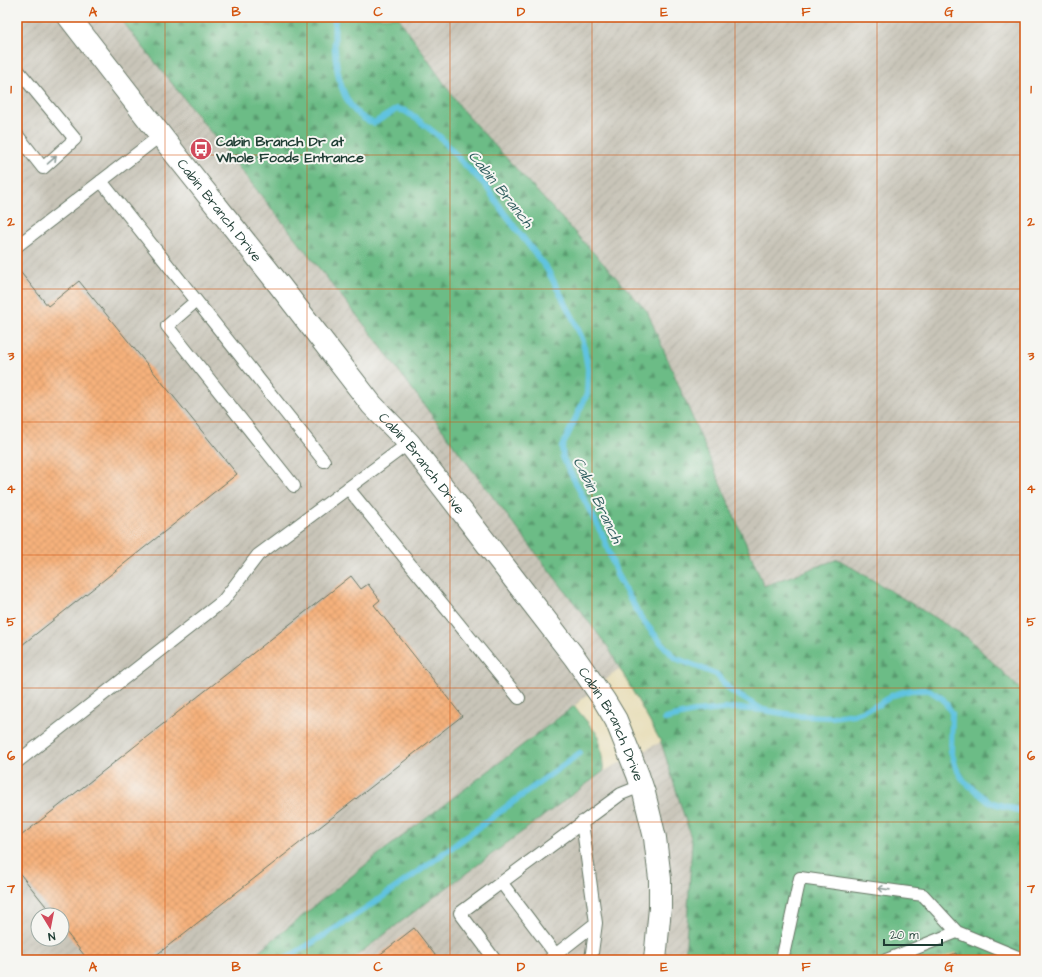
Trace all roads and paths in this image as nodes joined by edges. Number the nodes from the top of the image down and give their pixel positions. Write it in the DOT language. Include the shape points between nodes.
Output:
graph roads {
  1 [pos="69,17"];
  2 [pos="17,69"];
  3 [pos="17,135"];
  4 [pos="161,135"];
  5 [pos="101,181"];
  6 [pos="17,246"];
  7 [pos="196,300"];
  8 [pos="409,443"];
  9 [pos="324,461"];
  10 [pos="294,486"];
  11 [pos="348,488"];
  12 [pos="519,698"];
  13 [pos="17,762"];
  14 [pos="641,786"];
  15 [pos="582,822"];
  16 [pos="501,882"];
  17 [pos="596,923"];
  18 [pos="957,932"];
  19 [pos="553,957"];
  20 [pos="495,960"];
  21 [pos="591,960"];
  22 [pos="655,960"];
  23 [pos="782,960"];
  24 [pos="886,960"];
  25 [pos="1025,960"];
  1 -- 4 [label="street, Cabin Branch Drive"];
  3 -- 2 [label="lane, one-way" via="43,168 75,140"];
  4 -- 5 [label="lane"];
  4 -- 8 [label="street, Cabin Branch Drive" via="372,405"];
  5 -- 6 [label="lane"];
  5 -- 7 [label="lane"];
  7 -- 9 [label="lane"];
  7 -- 10 [label="lane" via="167,326"];
  8 -- 11 [label="lane"];
  8 -- 14 [label="street, Cabin Branch Drive" via="604,700 616,720"];
  11 -- 12 [label="lane"];
  11 -- 13 [label="lane" via="258,555 223,601"];
  14 -- 15 [label="lane" via="621,794"];
  14 -- 22 [label="street, Cabin Branch Drive" via="655,838 660,879"];
  15 -- 16 [label="lane"];
  15 -- 17 [label="lane"];
  16 -- 19 [label="lane"];
  16 -- 20 [label="lane" via="460,913"];
  17 -- 19 [label="lane"];
  17 -- 21 [label="lane"];
  18 -- 23 [label="lane, one-way" via="923,895 800,878"];
  18 -- 24 [label="lane"];
  18 -- 25 [label="lane"];
}
